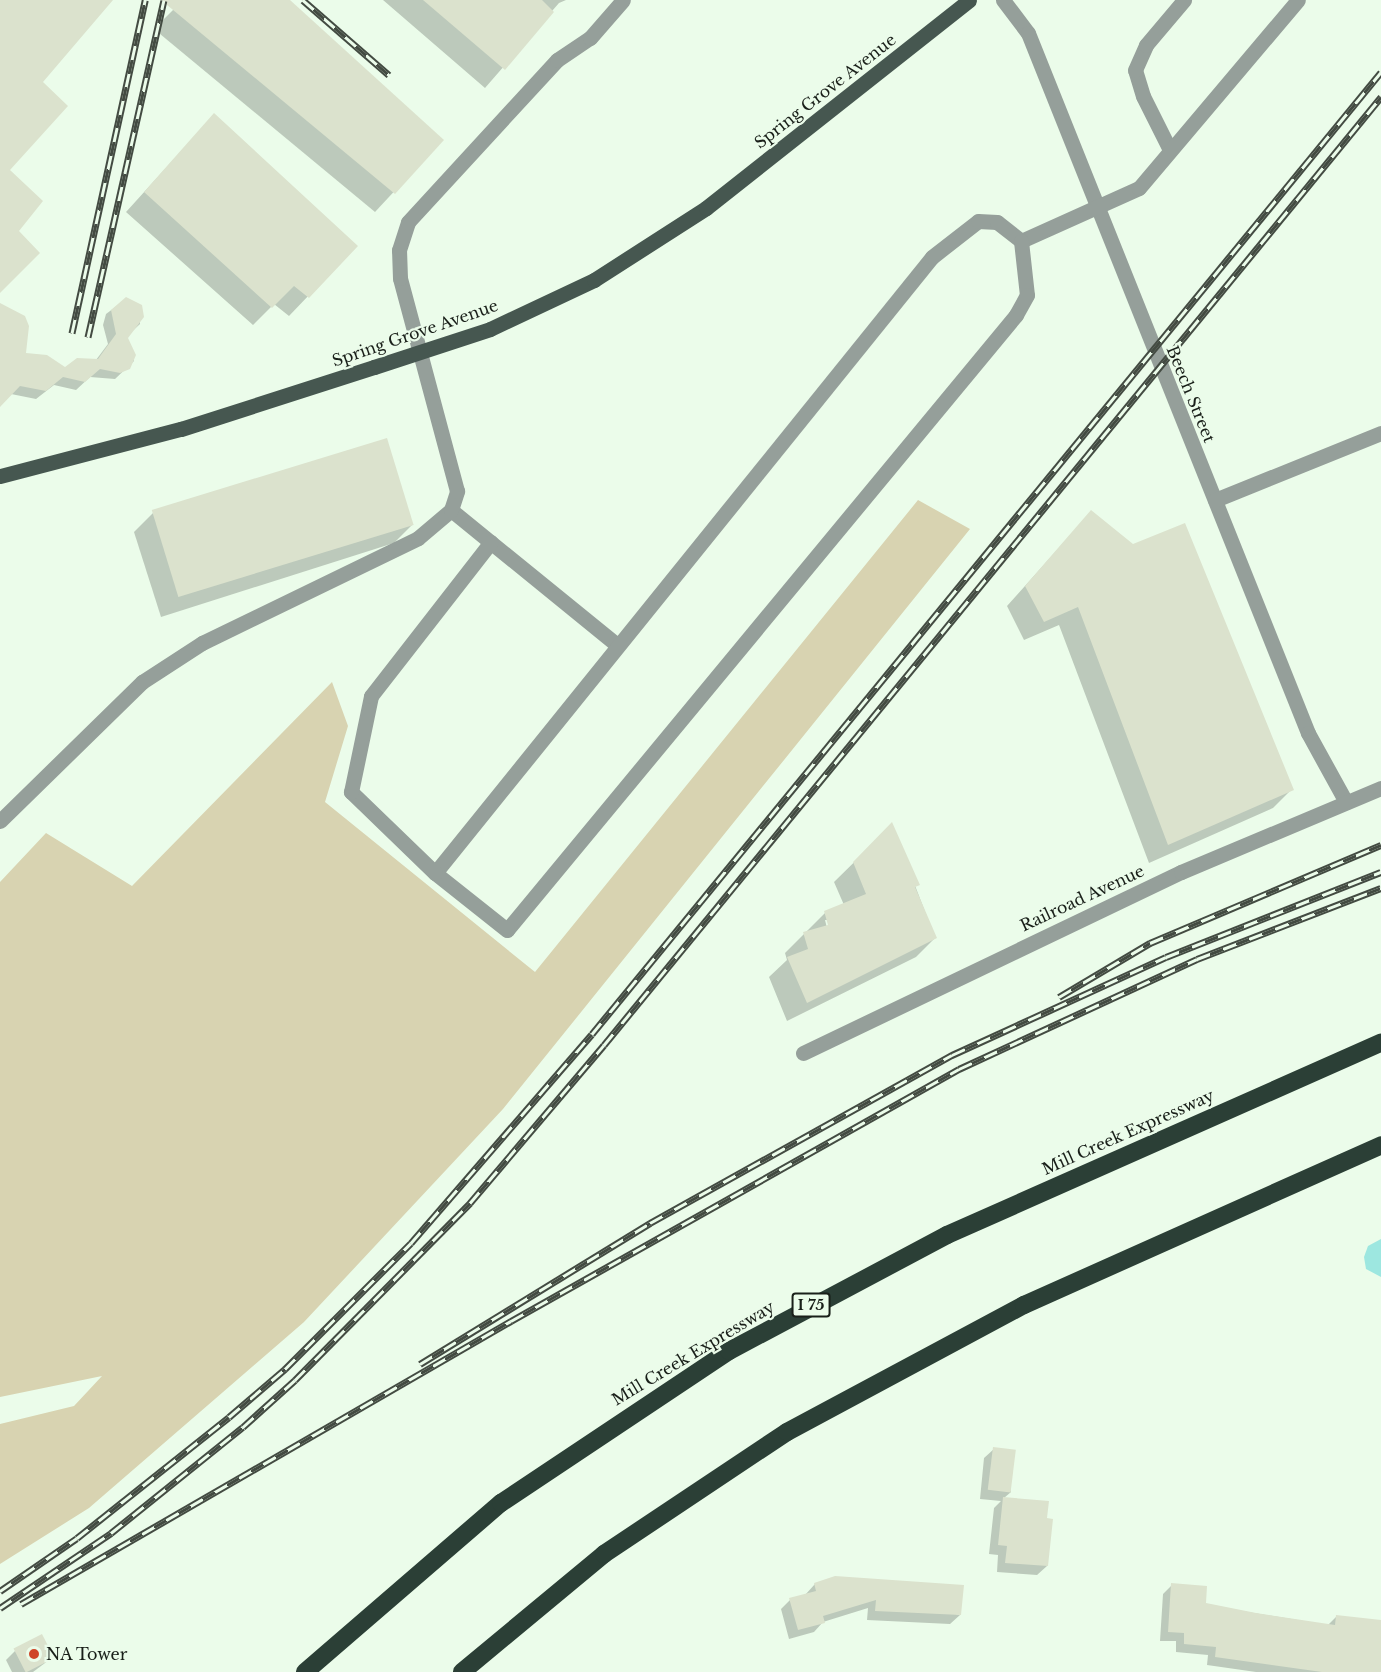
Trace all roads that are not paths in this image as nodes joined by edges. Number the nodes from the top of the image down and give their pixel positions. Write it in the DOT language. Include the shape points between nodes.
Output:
graph roads {
  1 [pos="623,0"];
  2 [pos="969,0"];
  3 [pos="1003,0"];
  4 [pos="1184,0"];
  5 [pos="1298,0"];
  6 [pos="1170,150"];
  7 [pos="1096,205"];
  8 [pos="1021,241"];
  9 [pos="421,351"];
  10 [pos="1381,433"];
  11 [pos="0,476"];
  12 [pos="1215,500"];
  13 [pos="451,510"];
  14 [pos="490,542"];
  15 [pos="616,644"];
  16 [pos="1381,788"];
  17 [pos="1346,802"];
  18 [pos="0,821"];
  19 [pos="435,873"];
  20 [pos="1381,1043"];
  21 [pos="803,1053"];
  22 [pos="1381,1145"];
  23 [pos="305,1672"];
  24 [pos="462,1672"];
  1 -- 9 [label="street" via="590,38 557,60 408,222 399,250 400,278"];
  2 -- 9 [label="main road, Spring Grove Avenue" via="706,208 594,280 490,329"];
  3 -- 7 [label="street, Beech Street" via="1028,33"];
  4 -- 6 [label="street" via="1146,45 1135,70 1143,96"];
  5 -- 6 [label="street"];
  6 -- 7 [label="street" via="1139,188"];
  7 -- 8 [label="street"];
  7 -- 12 [label="street, Beech Street"];
  8 -- 15 [label="street" via="997,222 978,220 932,257"];
  8 -- 19 [label="street" via="1027,295 1016,315 507,930"];
  9 -- 11 [label="main road, Spring Grove Avenue" via="181,429"];
  9 -- 13 [label="street" via="457,491"];
  10 -- 12 [label="street"];
  12 -- 17 [label="street, Beech Street" via="1308,733"];
  13 -- 14 [label="street"];
  13 -- 18 [label="street" via="417,538 202,643 142,682"];
  14 -- 15 [label="street"];
  14 -- 19 [label="street" via="371,696 351,792"];
  15 -- 19 [label="street"];
  16 -- 17 [label="street, Railroad Avenue"];
  17 -- 21 [label="street, Railroad Avenue" via="1181,872"];
  20 -- 23 [label="highway, Mill Creek Expressway / I 75" via="947,1234 729,1351 501,1503"];
  22 -- 24 [label="highway" via="1024,1305 787,1432 603,1554"];
}
